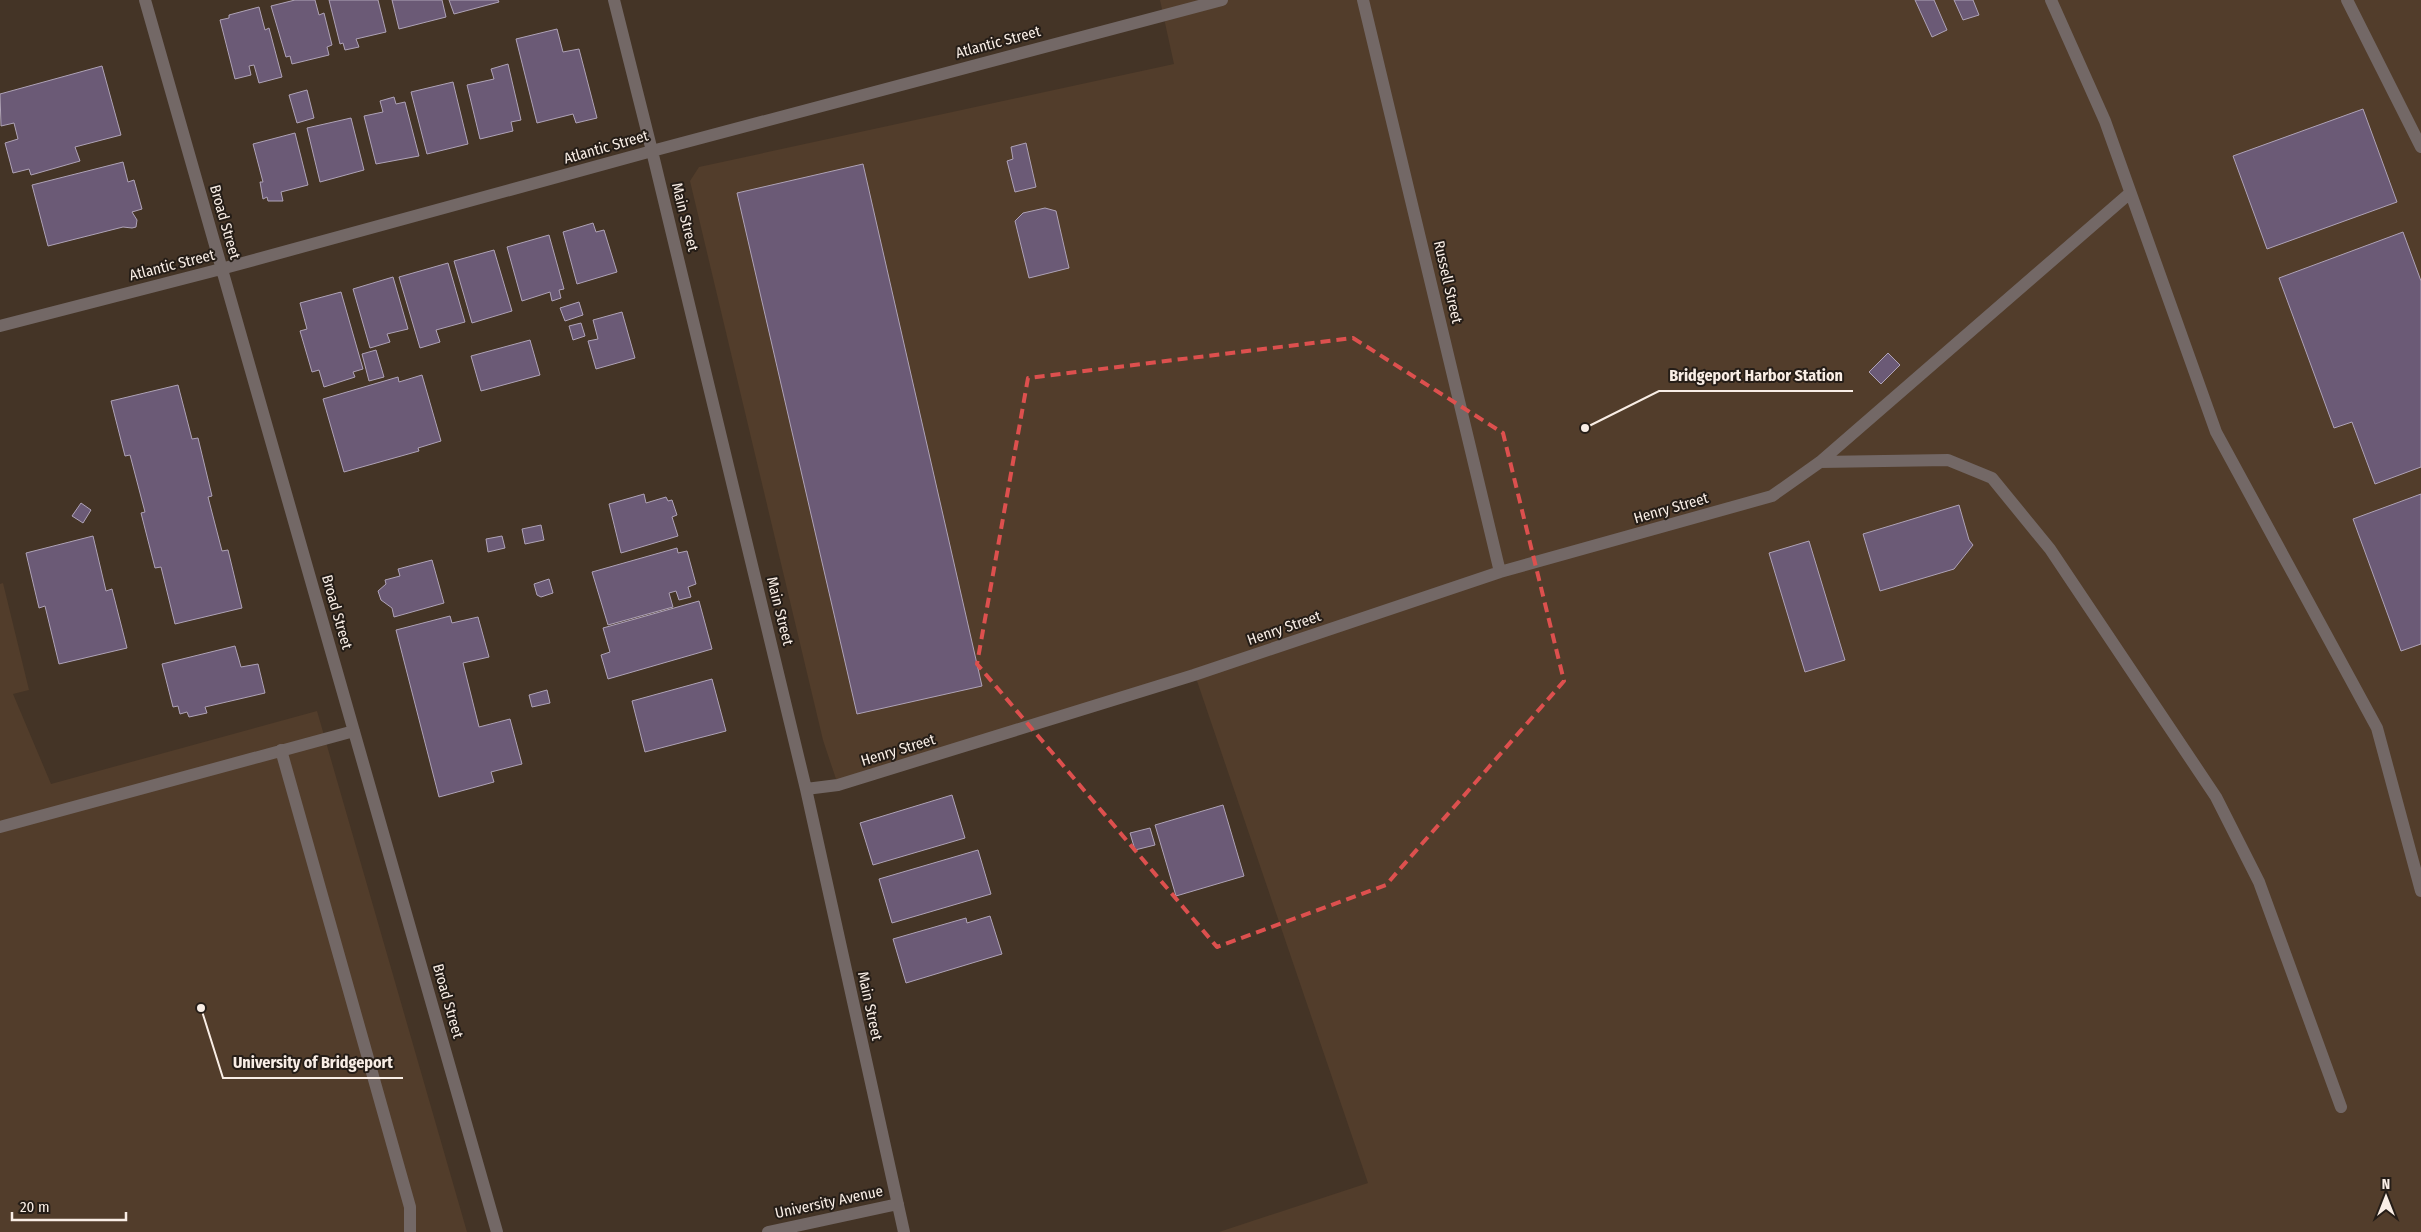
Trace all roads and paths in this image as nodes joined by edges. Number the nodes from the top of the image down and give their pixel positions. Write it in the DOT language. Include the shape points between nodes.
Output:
graph roads {
  1 [pos="145,0"];
  2 [pos="614,0"];
  3 [pos="1222,0"];
  4 [pos="1363,0"];
  5 [pos="2051,0"];
  6 [pos="2346,0"];
  7 [pos="2421,147"];
  8 [pos="652,150"];
  9 [pos="2130,193"];
  10 [pos="221,269"];
  11 [pos="0,326"];
  12 [pos="1820,462"];
  13 [pos="1500,572"];
  14 [pos="354,731"];
  15 [pos="281,750"];
  16 [pos="806,789"];
  17 [pos="0,827"];
  18 [pos="2421,891"];
  19 [pos="2341,1107"];
  20 [pos="898,1204"];
  21 [pos="410,1232"];
  22 [pos="497,1232"];
  23 [pos="768,1232"];
  24 [pos="898,1232"];
  25 [pos="904,1232"];
  1 -- 10 [label="street, Broad Street"];
  2 -- 8 [label="street, Main Street"];
  3 -- 8 [label="street, Atlantic Street"];
  4 -- 13 [label="street, Russell Street"];
  5 -- 9 [label="street" via="2105,121"];
  6 -- 7 [label="street"];
  8 -- 10 [label="street, Atlantic Street"];
  8 -- 16 [label="street, Main Street"];
  9 -- 12 [label="street, Henry Street"];
  9 -- 18 [label="street" via="2216,432 2377,728"];
  10 -- 11 [label="street, Atlantic Street"];
  10 -- 14 [label="street, Broad Street"];
  12 -- 13 [label="street, Henry Street" via="1772,496"];
  12 -- 19 [label="street" via="1948,460 1992,478 2050,549 2216,797 2259,882"];
  13 -- 16 [label="street, Henry Street" via="1194,675 838,785"];
  14 -- 15 [label="street"];
  14 -- 22 [label="street, Broad Street"];
  15 -- 17 [label="street"];
  15 -- 21 [label="street" via="410,1207"];
  16 -- 20 [label="street, Main Street"];
  20 -- 23 [label="street, University Avenue"];
  20 -- 24 [label="street"];
  20 -- 25 [label="street, Main Street"];
}
